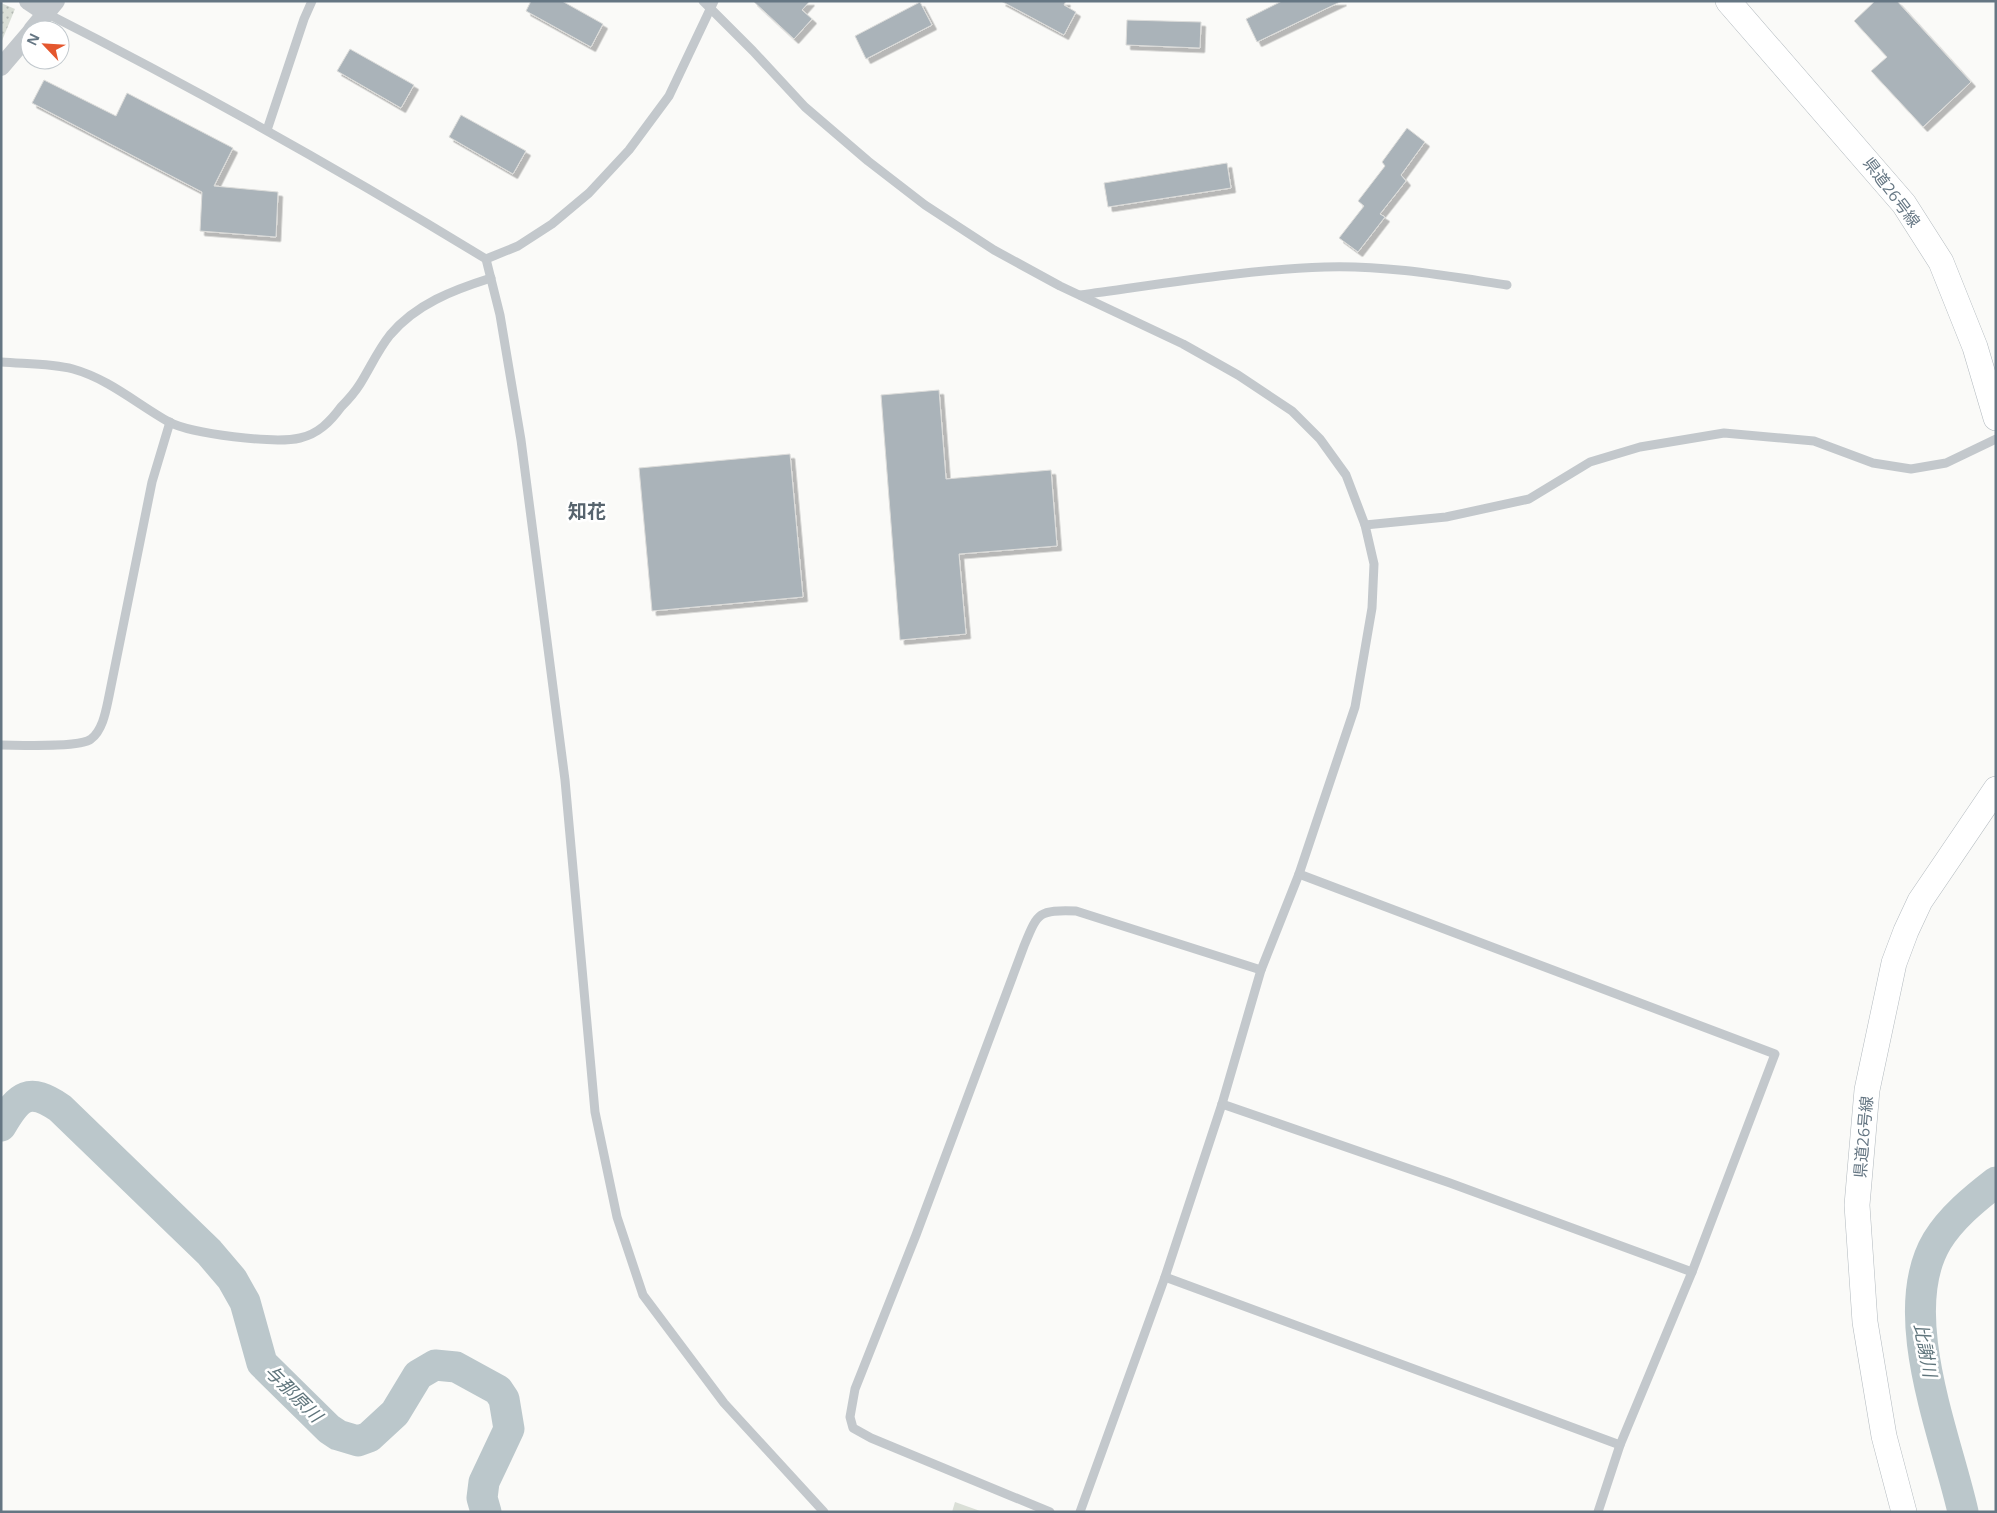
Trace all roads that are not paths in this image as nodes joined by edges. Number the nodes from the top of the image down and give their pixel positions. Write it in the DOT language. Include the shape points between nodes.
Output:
graph roads {
  1 [pos="28,1"];
  2 [pos="312,1"];
  3 [pos="703,1"];
  4 [pos="1728,1"];
  5 [pos="713,5"];
  6 [pos="51,7"];
  7 [pos="40,20"];
  8 [pos="20,44"];
  9 [pos="1,67"];
  10 [pos="267,130"];
  11 [pos="486,258"];
  12 [pos="491,278"];
  13 [pos="1506,285"];
  14 [pos="1080,295"];
  15 [pos="1,362"];
  16 [pos="1996,418"];
  17 [pos="170,422"];
  18 [pos="1996,439"];
  19 [pos="1365,525"];
  20 [pos="1,745"];
  21 [pos="1996,789"];
  22 [pos="1299,874"];
  23 [pos="1261,970"];
  24 [pos="1222,1104"];
  25 [pos="1692,1272"];
  26 [pos="1165,1277"];
  27 [pos="1620,1445"];
  28 [pos="824,1512"];
  29 [pos="1050,1512"];
  30 [pos="1080,1512"];
  31 [pos="1598,1512"];
  32 [pos="1904,1512"];
  1 -- 6 [label="street"];
  2 -- 10 [label="lane"];
  3 -- 5 [label="lane"];
  4 -- 16 [label="main road, 県道26号線" via="1904,204 1940,262 1975,347"];
  5 -- 11 [label="lane" via="669,96 616,164 589,193 552,224 518,246"];
  5 -- 14 [label="lane" via="805,107 868,161 994,250"];
  6 -- 7 [label="street"];
  6 -- 10 [label="lane" via="136,59"];
  8 -- 9 [label="street"];
  10 -- 11 [label="lane"];
  11 -- 12 [label="lane"];
  12 -- 17 [label="lane" via="439,296 410,316 390,335 359,386 321,430 299,438 227,436"];
  12 -- 28 [label="lane" via="522,440 565,780 595,1112 617,1217 642,1295 724,1403"];
  13 -- 14 [label="lane" via="1401,270 1327,267 1222,274"];
  14 -- 19 [label="lane" via="1183,344 1292,411 1320,440 1346,475"];
  15 -- 17 [label="lane" via="74,369 122,391"];
  17 -- 20 [label="lane" via="152,482 109,696 99,729 91,740 79,744"];
  18 -- 19 [label="lane" via="1946,462 1911,469 1874,463 1814,441 1724,433 1640,447 1590,462 1529,498 1446,517"];
  19 -- 22 [label="lane" via="1374,564 1372,608 1354,707"];
  21 -- 32 [label="main road, 県道26号線" via="1920,901 1906,932 1894,963 1867,1090 1858,1205 1864,1313 1884,1436"];
  22 -- 23 [label="lane"];
  22 -- 25 [label="lane" via="1775,1054"];
  23 -- 24 [label="lane"];
  23 -- 29 [label="lane" via="1076,912 1049,911 1035,919 1024,946 855,1389 850,1417 853,1428 871,1438"];
  24 -- 25 [label="lane"];
  24 -- 26 [label="lane"];
  25 -- 27 [label="lane"];
  26 -- 27 [label="lane"];
  26 -- 30 [label="lane"];
  27 -- 31 [label="lane"];
}
